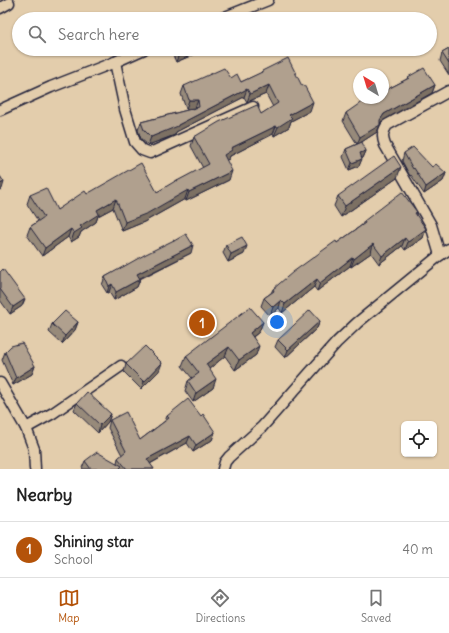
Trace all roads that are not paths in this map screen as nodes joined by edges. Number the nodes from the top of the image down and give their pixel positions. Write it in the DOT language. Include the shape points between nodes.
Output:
graph roads {
  1 [pos="268,0"];
  2 [pos="238,12"];
  3 [pos="128,56"];
  4 [pos="115,62"];
  5 [pos="449,91"];
  6 [pos="253,107"];
  7 [pos="0,110"];
  8 [pos="445,252"];
  9 [pos="121,366"];
  10 [pos="0,383"];
  11 [pos="26,428"];
  12 [pos="35,469"];
  13 [pos="223,469"];
  1 -- 2 [label="street"];
  3 -- 4 [label="street"];
  4 -- 6 [label="street" via="135,142 142,150 150,153"];
  4 -- 7 [label="street" via="51,86"];
  5 -- 8 [label="street" via="387,125 382,132 385,145"];
  8 -- 13 [label="street" via="337,342 262,427 229,457"];
  9 -- 11 [label="street" via="52,414"];
  10 -- 11 [label="street"];
  11 -- 12 [label="street" via="34,450"];
}
